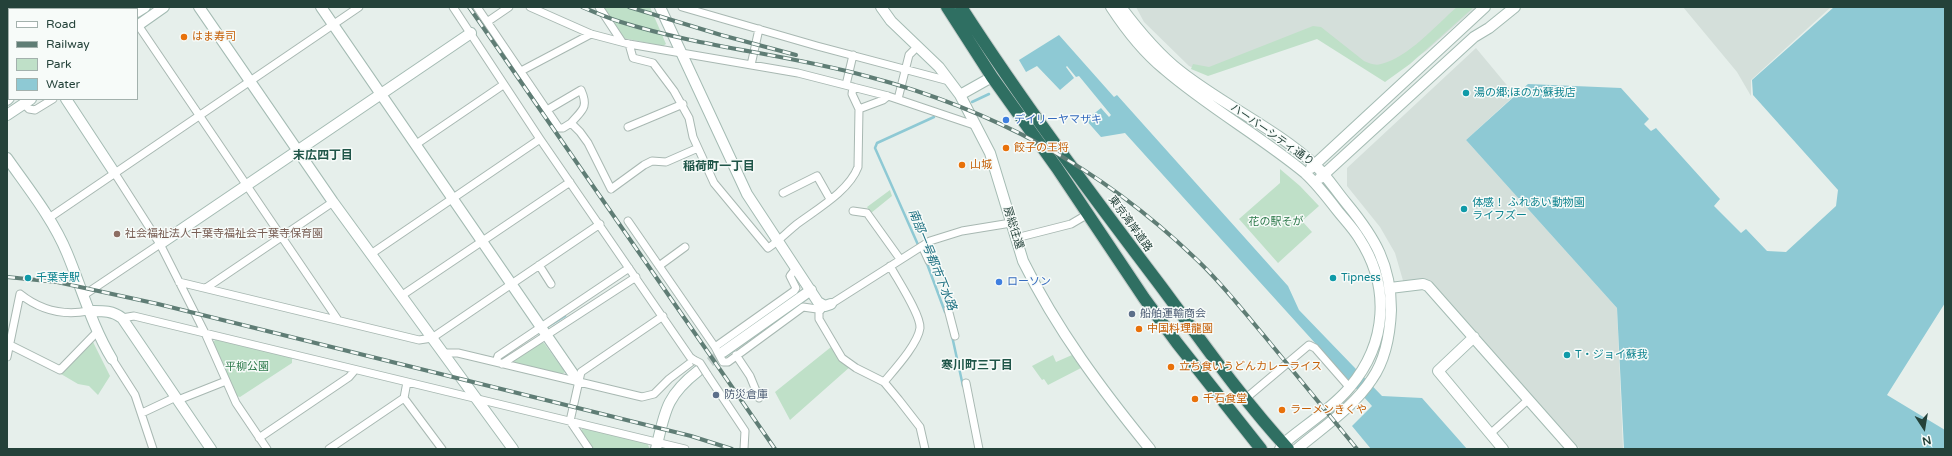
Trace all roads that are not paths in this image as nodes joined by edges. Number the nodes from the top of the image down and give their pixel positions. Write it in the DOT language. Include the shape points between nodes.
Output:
graph roads {
  1 [pos="164,7"];
  2 [pos="199,7"];
  3 [pos="322,7"];
  4 [pos="359,7"];
  5 [pos="453,7"];
  6 [pos="477,7"];
  7 [pos="509,7"];
  8 [pos="530,7"];
  9 [pos="599,7"];
  10 [pos="660,7"];
  11 [pos="682,7"];
  12 [pos="880,7"];
  13 [pos="947,7"];
  14 [pos="961,7"];
  15 [pos="1111,7"];
  16 [pos="1121,7"];
  17 [pos="1485,7"];
  18 [pos="1515,7"];
  19 [pos="487,22"];
  20 [pos="138,24"];
  21 [pos="334,25"];
  22 [pos="138,26"];
  23 [pos="759,30"];
  24 [pos="471,33"];
  25 [pos="591,34"];
  26 [pos="626,43"];
  27 [pos="917,47"];
  28 [pos="681,53"];
  29 [pos="854,55"];
  30 [pos="751,65"];
  31 [pos="907,69"];
  32 [pos="521,71"];
  33 [pos="992,77"];
  34 [pos="250,80"];
  35 [pos="949,81"];
  36 [pos="503,85"];
  37 [pos="850,86"];
  38 [pos="380,95"];
  39 [pos="960,95"];
  40 [pos="888,96"];
  41 [pos="898,99"];
  42 [pos="51,100"];
  43 [pos="67,100"];
  44 [pos="27,101"];
  45 [pos="683,104"];
  46 [pos="860,109"];
  47 [pos="547,110"];
  48 [pos="7,115"];
  49 [pos="199,115"];
  50 [pos="571,123"];
  51 [pos="977,126"];
  52 [pos="628,127"];
  53 [pos="540,139"];
  54 [pos="416,145"];
  55 [pos="698,148"];
  56 [pos="298,151"];
  57 [pos="7,158"];
  58 [pos="1315,165"];
  59 [pos="114,172"];
  60 [pos="1306,174"];
  61 [pos="1324,174"];
  62 [pos="570,182"];
  63 [pos="1315,183"];
  64 [pos="247,186"];
  65 [pos="783,193"];
  66 [pos="452,199"];
  67 [pos="830,199"];
  68 [pos="333,202"];
  69 [pos="853,211"];
  70 [pos="1088,214"];
  71 [pos="48,218"];
  72 [pos="628,221"];
  73 [pos="1011,223"];
  74 [pos="600,224"];
  75 [pos="282,237"];
  76 [pos="1016,238"];
  77 [pos="778,241"];
  78 [pos="482,242"];
  79 [pos="160,244"];
  80 [pos="685,247"];
  81 [pos="920,247"];
  82 [pos="371,254"];
  83 [pos="900,259"];
  84 [pos="929,261"];
  85 [pos="540,265"];
  86 [pos="659,266"];
  87 [pos="890,266"];
  88 [pos="629,268"];
  89 [pos="796,268"];
  90 [pos="636,278"];
  91 [pos="179,282"];
  92 [pos="552,284"];
  93 [pos="511,285"];
  94 [pos="206,288"];
  95 [pos="1390,288"];
  96 [pos="811,290"];
  97 [pos="84,295"];
  98 [pos="401,296"];
  99 [pos="828,305"];
  100 [pos="948,309"];
  101 [pos="88,311"];
  102 [pos="663,316"];
  103 [pos="122,318"];
  104 [pos="338,320"];
  105 [pos="542,331"];
  106 [pos="97,332"];
  107 [pos="205,333"];
  108 [pos="955,336"];
  109 [pos="1474,337"];
  110 [pos="432,338"];
  111 [pos="10,345"];
  112 [pos="719,350"];
  113 [pos="443,353"];
  114 [pos="736,355"];
  115 [pos="7,357"];
  116 [pos="112,359"];
  117 [pos="694,360"];
  118 [pos="499,363"];
  119 [pos="355,370"];
  120 [pos="703,373"];
  121 [pos="226,381"];
  122 [pos="407,382"];
  123 [pos="578,382"];
  124 [pos="884,382"];
  125 [pos="966,383"];
  126 [pos="1350,388"];
  127 [pos="404,398"];
  128 [pos="476,398"];
  129 [pos="759,398"];
  130 [pos="177,399"];
  131 [pos="1245,399"];
  132 [pos="1529,400"];
  133 [pos="142,413"];
  134 [pos="570,421"];
  135 [pos="1490,434"];
  136 [pos="259,438"];
  137 [pos="657,446"];
  138 [pos="1284,447"];
  139 [pos="151,449"];
  140 [pos="211,449"];
  141 [pos="267,449"];
  142 [pos="330,449"];
  143 [pos="442,449"];
  144 [pos="513,449"];
  145 [pos="589,449"];
  146 [pos="685,449"];
  147 [pos="744,449"];
  148 [pos="925,449"];
  149 [pos="979,449"];
  150 [pos="1150,449"];
  151 [pos="1261,449"];
  152 [pos="1297,449"];
  153 [pos="1503,449"];
  154 [pos="1572,449"];
  1 -- 20 [label="street"];
  2 -- 34 [label="street"];
  3 -- 21 [label="street"];
  4 -- 21 [label="street"];
  5 -- 24 [label="street"];
  6 -- 19 [label="street"];
  7 -- 19 [label="street"];
  8 -- 25 [label="street"];
  9 -- 26 [label="street"];
  10 -- 28 [label="street"];
  11 -- 23 [label="street"];
  12 -- 27 [label="street, 房総往還"];
  13 -- 33 [label="highway"];
  14 -- 131 [label="highway, 東京湾岸道路" via="1114,225"];
  15 -- 60 [label="street, ハーバーシティ通り" via="1135,41 1163,68"];
  16 -- 58 [label="street, ハーバーシティ通り" via="1142,35 1181,72 1276,135"];
  17 -- 58 [label="street"];
  18 -- 61 [label="street" via="1474,37"];
  19 -- 32 [label="street"];
  21 -- 34 [label="street"];
  21 -- 38 [label="street"];
  22 -- 49 [label="street"];
  23 -- 29 [label="street"];
  23 -- 30 [label="street"];
  24 -- 36 [label="street"];
  24 -- 38 [label="street"];
  25 -- 26 [label="street"];
  25 -- 32 [label="street"];
  26 -- 28 [label="street"];
  26 -- 45 [label="street" via="633,58 653,63"];
  27 -- 31 [label="street" via="909,55"];
  27 -- 35 [label="street, 房総往還" via="939,67"];
  28 -- 30 [label="street"];
  28 -- 77 [label="street" via="747,194"];
  29 -- 31 [label="street"];
  29 -- 37 [label="street"];
  30 -- 37 [label="street"];
  31 -- 35 [label="street"];
  31 -- 41 [label="street"];
  32 -- 47 [label="street"];
  33 -- 39 [label="street"];
  33 -- 70 [label="highway"];
  34 -- 49 [label="street"];
  34 -- 56 [label="street"];
  35 -- 39 [label="street, 房総往還"];
  36 -- 53 [label="street"];
  36 -- 54 [label="street"];
  37 -- 40 [label="street"];
  37 -- 46 [label="street"];
  38 -- 54 [label="street"];
  38 -- 56 [label="street"];
  39 -- 51 [label="street, 房総往還"];
  40 -- 41 [label="street"];
  40 -- 46 [label="street"];
  41 -- 51 [label="street"];
  42 -- 44 [label="street" via="35,110 29,109"];
  43 -- 59 [label="street"];
  44 -- 48 [label="street"];
  45 -- 52 [label="street"];
  45 -- 55 [label="street"];
  46 -- 67 [label="street" via="858,168 851,180"];
  47 -- 50 [label="street" via="558,128"];
  47 -- 50 [label="street" via="581,90 586,100 585,105"];
  49 -- 59 [label="street"];
  49 -- 64 [label="street"];
  50 -- 55 [label="street" via="588,143 611,189 652,161 666,162"];
  51 -- 73 [label="street, 房総往還" via="996,171"];
  53 -- 62 [label="street"];
  53 -- 66 [label="street"];
  54 -- 66 [label="street"];
  55 -- 77 [label="street" via="714,183 768,248"];
  56 -- 64 [label="street"];
  56 -- 68 [label="street"];
  57 -- 71 [label="street"];
  58 -- 60 [label="street"];
  58 -- 61 [label="street, ハーバーシティ通り"];
  59 -- 71 [label="street"];
  59 -- 79 [label="street"];
  60 -- 63 [label="street, ハーバーシティ通り"];
  61 -- 63 [label="street"];
  61 -- 95 [label="street, ハーバーシティ通り" via="1376,243"];
  62 -- 74 [label="street"];
  62 -- 78 [label="street"];
  63 -- 126 [label="street, ハーバーシティ通り" via="1359,238 1376,278 1381,304 1381,322 1376,341 1367,362"];
  64 -- 75 [label="street"];
  64 -- 79 [label="street"];
  65 -- 67 [label="street" via="817,176"];
  66 -- 78 [label="street"];
  66 -- 82 [label="street"];
  67 -- 77 [label="street"];
  68 -- 75 [label="street"];
  68 -- 82 [label="street"];
  69 -- 83 [label="street" via="867,213"];
  70 -- 76 [label="street" via="1071,224"];
  70 -- 151 [label="highway" via="1161,322"];
  71 -- 97 [label="street" via="67,253"];
  72 -- 86 [label="street"];
  73 -- 76 [label="street, 房総往還"];
  73 -- 81 [label="street" via="948,235"];
  74 -- 85 [label="street"];
  74 -- 88 [label="street"];
  75 -- 94 [label="street"];
  75 -- 104 [label="street"];
  76 -- 150 [label="street, 房総往還" via="1030,276 1073,349"];
  77 -- 89 [label="street"];
  78 -- 93 [label="street"];
  78 -- 98 [label="street"];
  79 -- 91 [label="street"];
  79 -- 97 [label="street"];
  80 -- 86 [label="street"];
  81 -- 83 [label="street"];
  81 -- 84 [label="street"];
  82 -- 98 [label="street"];
  83 -- 87 [label="street"];
  85 -- 92 [label="street"];
  85 -- 93 [label="street"];
  86 -- 112 [label="street"];
  87 -- 99 [label="street"];
  87 -- 124 [label="street" via="909,300 920,327 916,338"];
  88 -- 90 [label="street"];
  88 -- 105 [label="street"];
  89 -- 96 [label="street"];
  89 -- 112 [label="street" via="790,276 796,288 794,291"];
  90 -- 102 [label="street"];
  90 -- 105 [label="street"];
  91 -- 94 [label="street"];
  91 -- 107 [label="street"];
  93 -- 105 [label="street"];
  93 -- 110 [label="street"];
  94 -- 104 [label="street"];
  95 -- 109 [label="street" via="1423,284 1428,286"];
  95 -- 152 [label="street, ハーバーシティ通り" via="1388,337 1384,356 1372,380 1359,396"];
  96 -- 99 [label="street" via="818,302"];
  96 -- 112 [label="street"];
  97 -- 101 [label="street"];
  98 -- 110 [label="street"];
  99 -- 114 [label="street" via="817,309 803,307"];
  99 -- 124 [label="street" via="819,312 819,319 842,358"];
  100 -- 108 [label="street"];
  101 -- 103 [label="street" via="106,311"];
  101 -- 106 [label="street"];
  101 -- 111 [label="street" via="79,313 42,309 20,294"];
  102 -- 117 [label="street"];
  102 -- 123 [label="street" via="581,372"];
  103 -- 107 [label="street" via="134,316"];
  103 -- 130 [label="street"];
  104 -- 110 [label="street" via="419,340"];
  105 -- 118 [label="street" via="498,356"];
  105 -- 123 [label="street"];
  106 -- 111 [label="street" via="60,370"];
  106 -- 116 [label="street"];
  107 -- 119 [label="street"];
  107 -- 121 [label="street"];
  109 -- 132 [label="street"];
  109 -- 135 [label="street" via="1438,371"];
  110 -- 113 [label="street"];
  111 -- 115 [label="street"];
  112 -- 114 [label="street" via="723,362 728,362"];
  113 -- 118 [label="street" via="458,353"];
  113 -- 128 [label="street"];
  114 -- 129 [label="street" via="750,376"];
  116 -- 133 [label="street" via="135,395"];
  117 -- 120 [label="street, bridge" via="700,363"];
  117 -- 123 [label="street" via="654,394 642,397"];
  118 -- 123 [label="street"];
  119 -- 122 [label="street"];
  119 -- 136 [label="street"];
  120 -- 137 [label="street" via="683,383 672,397 665,412"];
  120 -- 147 [label="street" via="745,431"];
  121 -- 130 [label="street"];
  121 -- 136 [label="street" via="236,403"];
  122 -- 127 [label="street"];
  122 -- 128 [label="street"];
  123 -- 134 [label="street"];
  124 -- 148 [label="street" via="920,426"];
  125 -- 149 [label="street"];
  126 -- 131 [label="street" via="1315,348 1309,345"];
  126 -- 138 [label="street, ハーバーシティ通り"];
  127 -- 142 [label="street"];
  127 -- 143 [label="street"];
  128 -- 134 [label="street"];
  128 -- 144 [label="street"];
  130 -- 133 [label="street"];
  130 -- 140 [label="street"];
  131 -- 138 [label="highway, 東京湾岸道路"];
  132 -- 135 [label="street"];
  132 -- 154 [label="street"];
  133 -- 139 [label="street"];
  134 -- 137 [label="street"];
  134 -- 145 [label="street"];
  135 -- 153 [label="street"];
  136 -- 141 [label="street"];
  137 -- 146 [label="street"];
}
